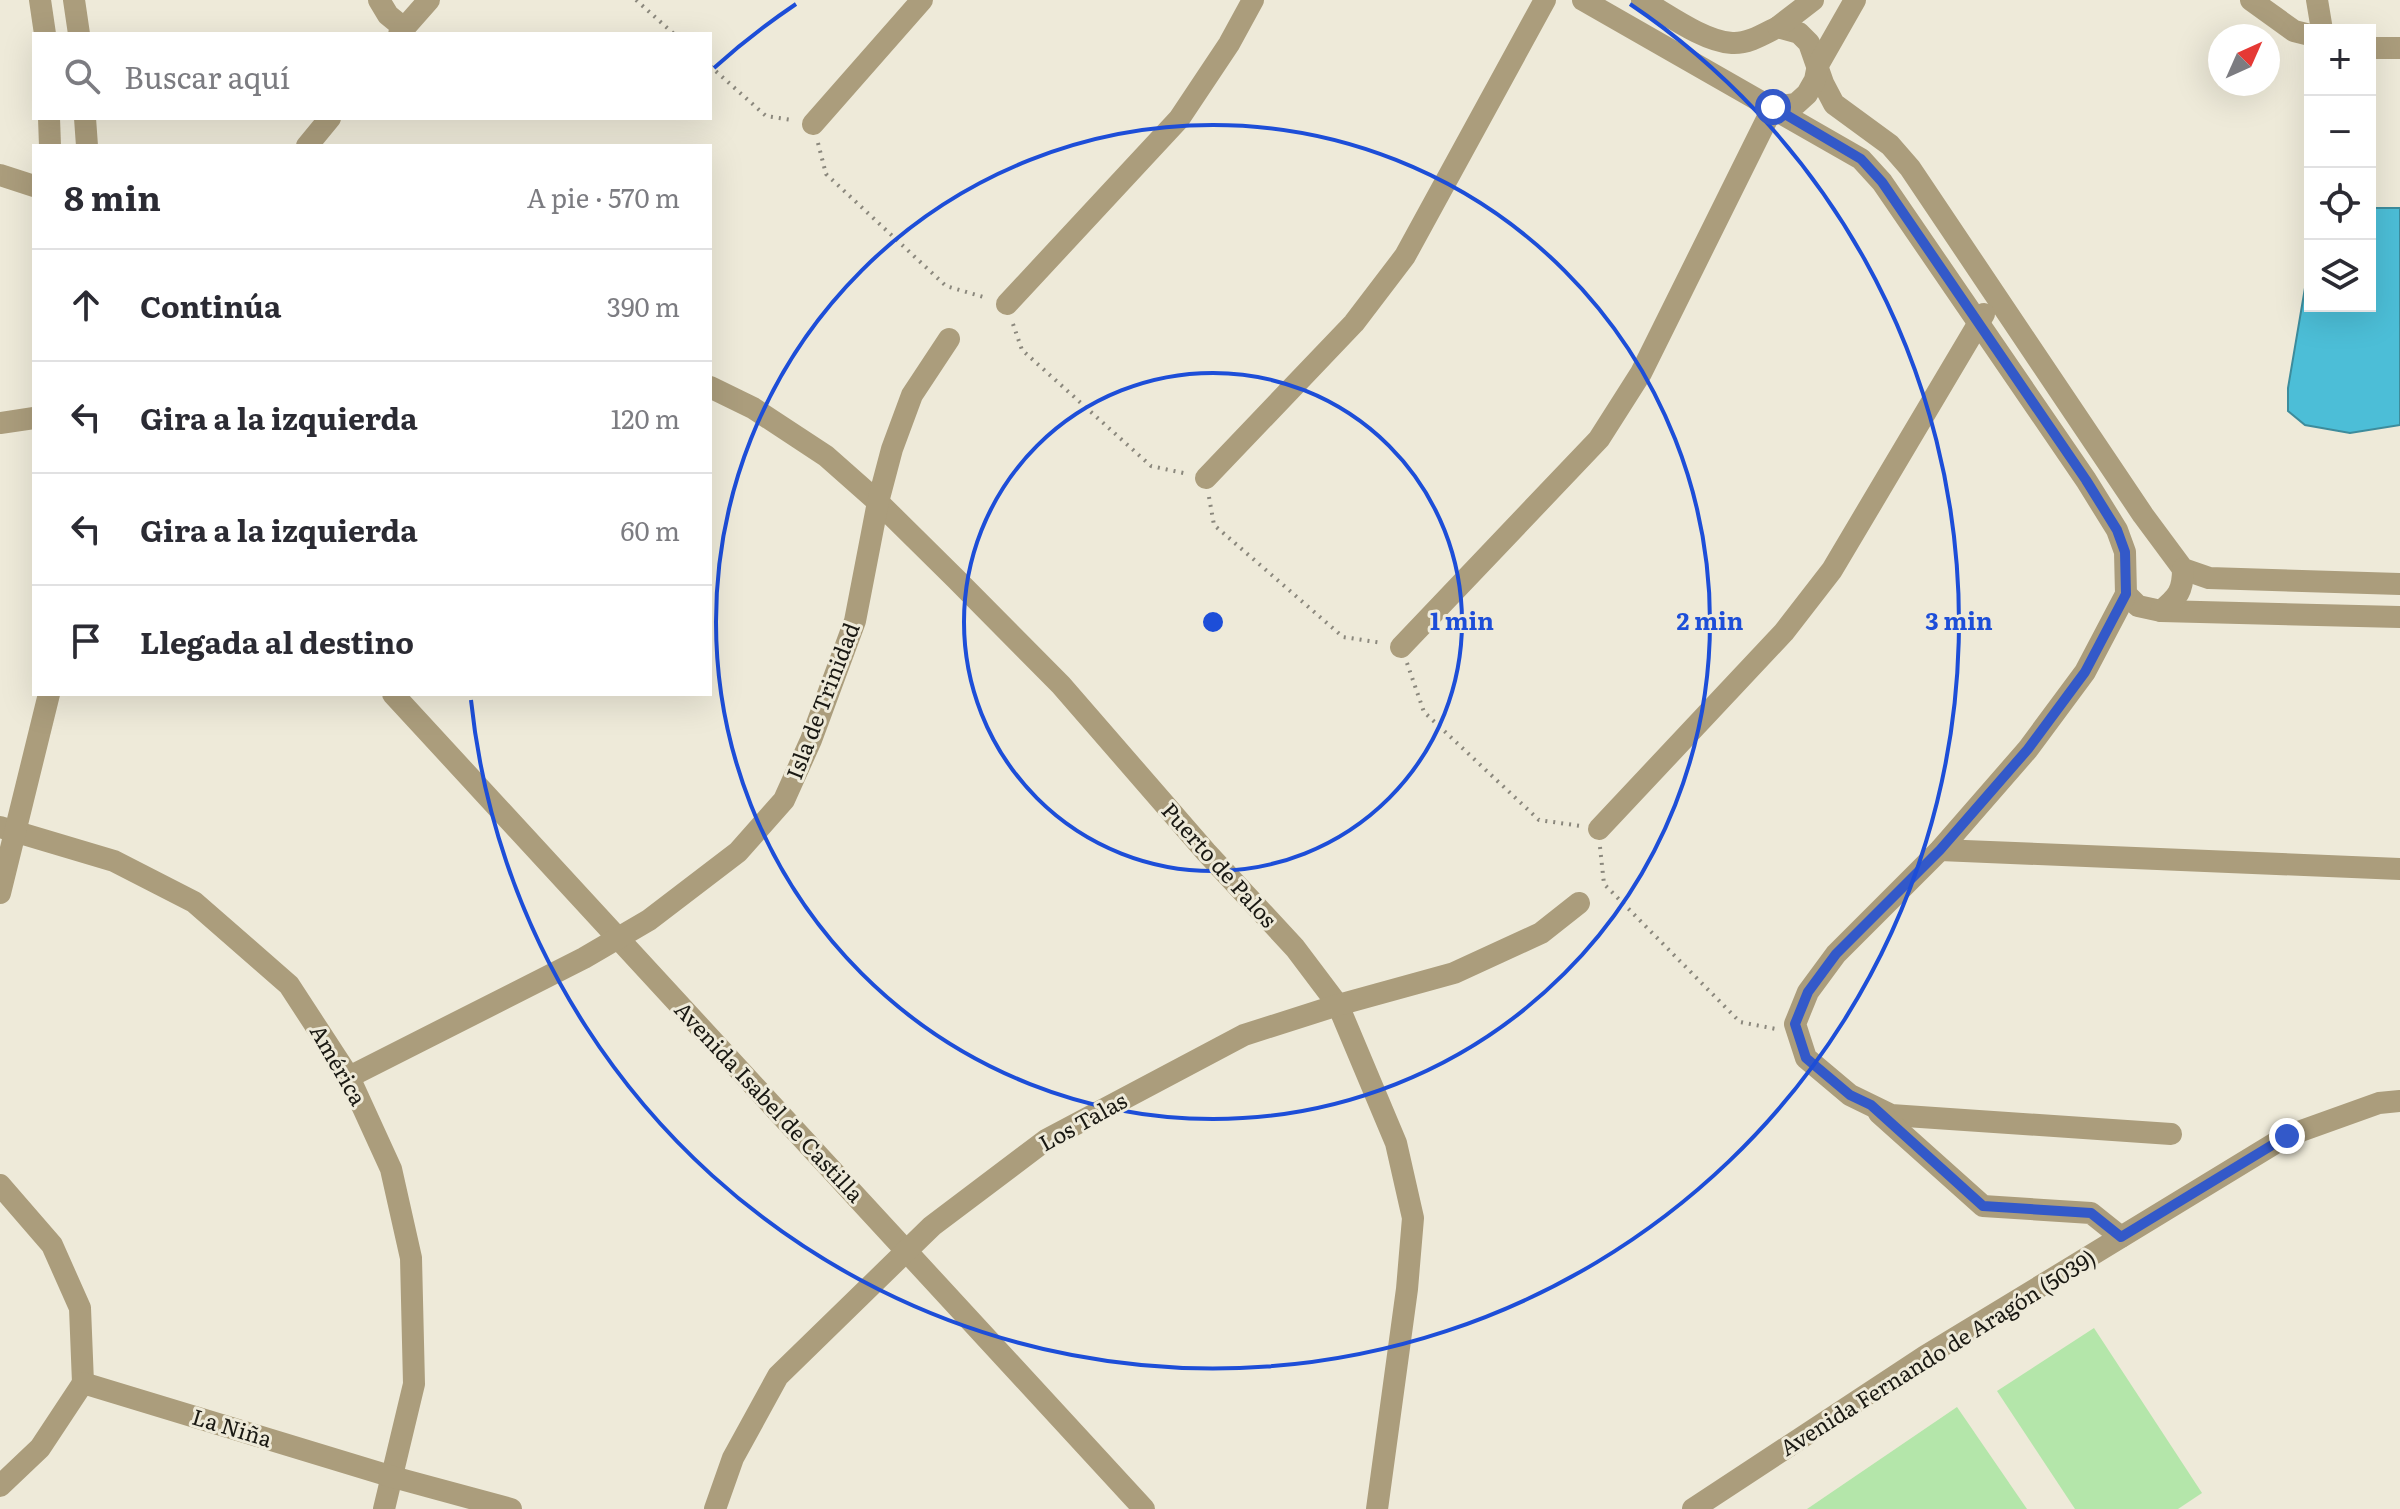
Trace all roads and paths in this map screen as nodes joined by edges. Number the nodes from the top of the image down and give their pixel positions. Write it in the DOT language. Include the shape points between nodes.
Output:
graph roads {
  1 [pos="40,0"];
  2 [pos="74,0"];
  3 [pos="379,0"];
  4 [pos="429,0"];
  5 [pos="636,0"];
  6 [pos="922,0"];
  7 [pos="1253,0"];
  8 [pos="1545,0"];
  9 [pos="1583,0"];
  10 [pos="1642,0"];
  11 [pos="1813,0"];
  12 [pos="1855,0"];
  13 [pos="2251,0"];
  14 [pos="2317,0"];
  15 [pos="2321,24"];
  16 [pos="1778,27"];
  17 [pos="401,31"];
  18 [pos="45,32"];
  19 [pos="79,32"];
  20 [pos="672,32"];
  21 [pos="2304,34"];
  22 [pos="1742,41"];
  23 [pos="2376,48"];
  24 [pos="2400,48"];
  25 [pos="1818,65"];
  26 [pos="712,68"];
  27 [pos="1735,86"];
  28 [pos="1773,107"];
  29 [pos="49,120"];
  30 [pos="85,120"];
  31 [pos="328,120"];
  32 [pos="813,124"];
  33 [pos="50,144"];
  34 [pos="87,144"];
  35 [pos="309,144"];
  36 [pos="0,175"];
  37 [pos="32,185"];
  38 [pos="1996,297"];
  39 [pos="1007,304"];
  40 [pos="1978,323"];
  41 [pos="949,339"];
  42 [pos="712,388"];
  43 [pos="32,406"];
  44 [pos="32,418"];
  45 [pos="4,422"];
  46 [pos="1206,478"];
  47 [pos="878,502"];
  48 [pos="2167,548"];
  49 [pos="2125,562"];
  50 [pos="2183,569"];
  51 [pos="2400,584"];
  52 [pos="2126,594"];
  53 [pos="2161,611"];
  54 [pos="2400,617"];
  55 [pos="1401,647"];
  56 [pos="48,696"];
  57 [pos="395,696"];
  58 [pos="7,829"];
  59 [pos="1599,829"];
  60 [pos="1940,850"];
  61 [pos="2400,869"];
  62 [pos="0,893"];
  63 [pos="1579,903"];
  64 [pos="616,939"];
  65 [pos="1338,1005"];
  66 [pos="1799,1033"];
  67 [pos="349,1077"];
  68 [pos="2400,1101"];
  69 [pos="1871,1105"];
  70 [pos="2171,1134"];
  71 [pos="0,1185"];
  72 [pos="2121,1237"];
  73 [pos="906,1251"];
  74 [pos="83,1383"];
  75 [pos="393,1477"];
  76 [pos="0,1486"];
  77 [pos="384,1509"];
  78 [pos="511,1509"];
  79 [pos="715,1509"];
  80 [pos="1144,1509"];
  81 [pos="1377,1509"];
  82 [pos="1693,1509"];
  1 -- 18 [label="street"];
  2 -- 19 [label="street"];
  3 -- 17 [label="street"];
  4 -- 17 [label="street"];
  5 -- 20 [label="path"];
  6 -- 32 [label="street"];
  7 -- 39 [label="street" via="1179,119"];
  8 -- 46 [label="street" via="1405,256 1354,323"];
  9 -- 27 [label="street"];
  10 -- 22 [label="street" via="1706,36"];
  11 -- 16 [label="street"];
  12 -- 25 [label="street"];
  13 -- 21 [label="street"];
  14 -- 15 [label="street"];
  16 -- 22 [label="street"];
  16 -- 25 [label="street" via="1799,33"];
  22 -- 27 [label="street" via="1729,58"];
  23 -- 24 [label="street"];
  25 -- 28 [label="street" via="1807,94 1796,104"];
  25 -- 38 [label="street" via="1834,104 1890,145 1910,168"];
  26 -- 32 [label="path" via="766,116"];
  27 -- 28 [label="street"];
  28 -- 40 [label="street" via="1861,159"];
  28 -- 55 [label="street" via="1641,373 1599,439"];
  29 -- 33 [label="street"];
  30 -- 34 [label="street"];
  31 -- 35 [label="street"];
  32 -- 39 [label="path" via="826,174 946,286"];
  36 -- 37 [label="street"];
  38 -- 40 [label="street"];
  38 -- 48 [label="street"];
  39 -- 46 [label="path" via="1022,350 1151,466"];
  40 -- 49 [label="street" via="2117,530"];
  40 -- 59 [label="street" via="1822,582 1784,632"];
  41 -- 47 [label="street, Isla de Trinidad" via="912,395"];
  42 -- 47 [label="street, Puerto de Palos" via="826,456"];
  43 -- 45 [label="street"];
  44 -- 45 [label="street"];
  46 -- 55 [label="path" via="1214,525 1343,637"];
  47 -- 64 [label="street, Isla de Trinidad" via="855,621 784,800 738,852"];
  47 -- 65 [label="street, Puerto de Palos" via="1061,685 1295,948"];
  48 -- 49 [label="street" via="2152,544"];
  48 -- 50 [label="street"];
  49 -- 52 [label="street"];
  50 -- 51 [label="street" via="2209,578"];
  50 -- 53 [label="street" via="2183,586"];
  52 -- 53 [label="street" via="2138,606"];
  52 -- 60 [label="street" via="2085,672 2028,749"];
  53 -- 54 [label="street"];
  55 -- 59 [label="path" via="1424,712 1539,820"];
  56 -- 58 [label="street"];
  57 -- 64 [label="street, Avenida Isabel de Castilla"];
  58 -- 62 [label="street"];
  58 -- 67 [label="street, América" via="114,861 194,902 289,985"];
  59 -- 66 [label="path" via="1604,884 1740,1022"];
  60 -- 61 [label="street"];
  60 -- 66 [label="street" via="1836,954 1808,992 1795,1024"];
  63 -- 65 [label="street, Los Talas" via="1541,933 1454,973"];
  64 -- 67 [label="street, Isla de Trinidad"];
  64 -- 73 [label="street, Avenida Isabel de Castilla"];
  65 -- 73 [label="street, Los Talas" via="1244,1035 1046,1140"];
  65 -- 81 [label="street, Puerto de Palos" via="1396,1143 1413,1218"];
  66 -- 69 [label="street" via="1806,1058 1850,1095"];
  67 -- 75 [label="street, América" via="391,1169 411,1258 414,1384"];
  68 -- 72 [label="street, Avenida Fernando de Aragón (5039)" via="2379,1103 2287,1136"];
  69 -- 70 [label="street" via="1891,1115"];
  69 -- 72 [label="street" via="1983,1206 2091,1213"];
  71 -- 74 [label="street" via="52,1245 80,1308"];
  72 -- 82 [label="street, Avenida Fernando de Aragón (5039)" via="1924,1357"];
  73 -- 79 [label="street, Los Talas" via="778,1376 733,1458"];
  73 -- 80 [label="street, Avenida Isabel de Castilla"];
  74 -- 75 [label="street, La Niña"];
  74 -- 76 [label="street" via="40,1448"];
  75 -- 77 [label="street, América"];
  75 -- 78 [label="street, La Niña"];
}
